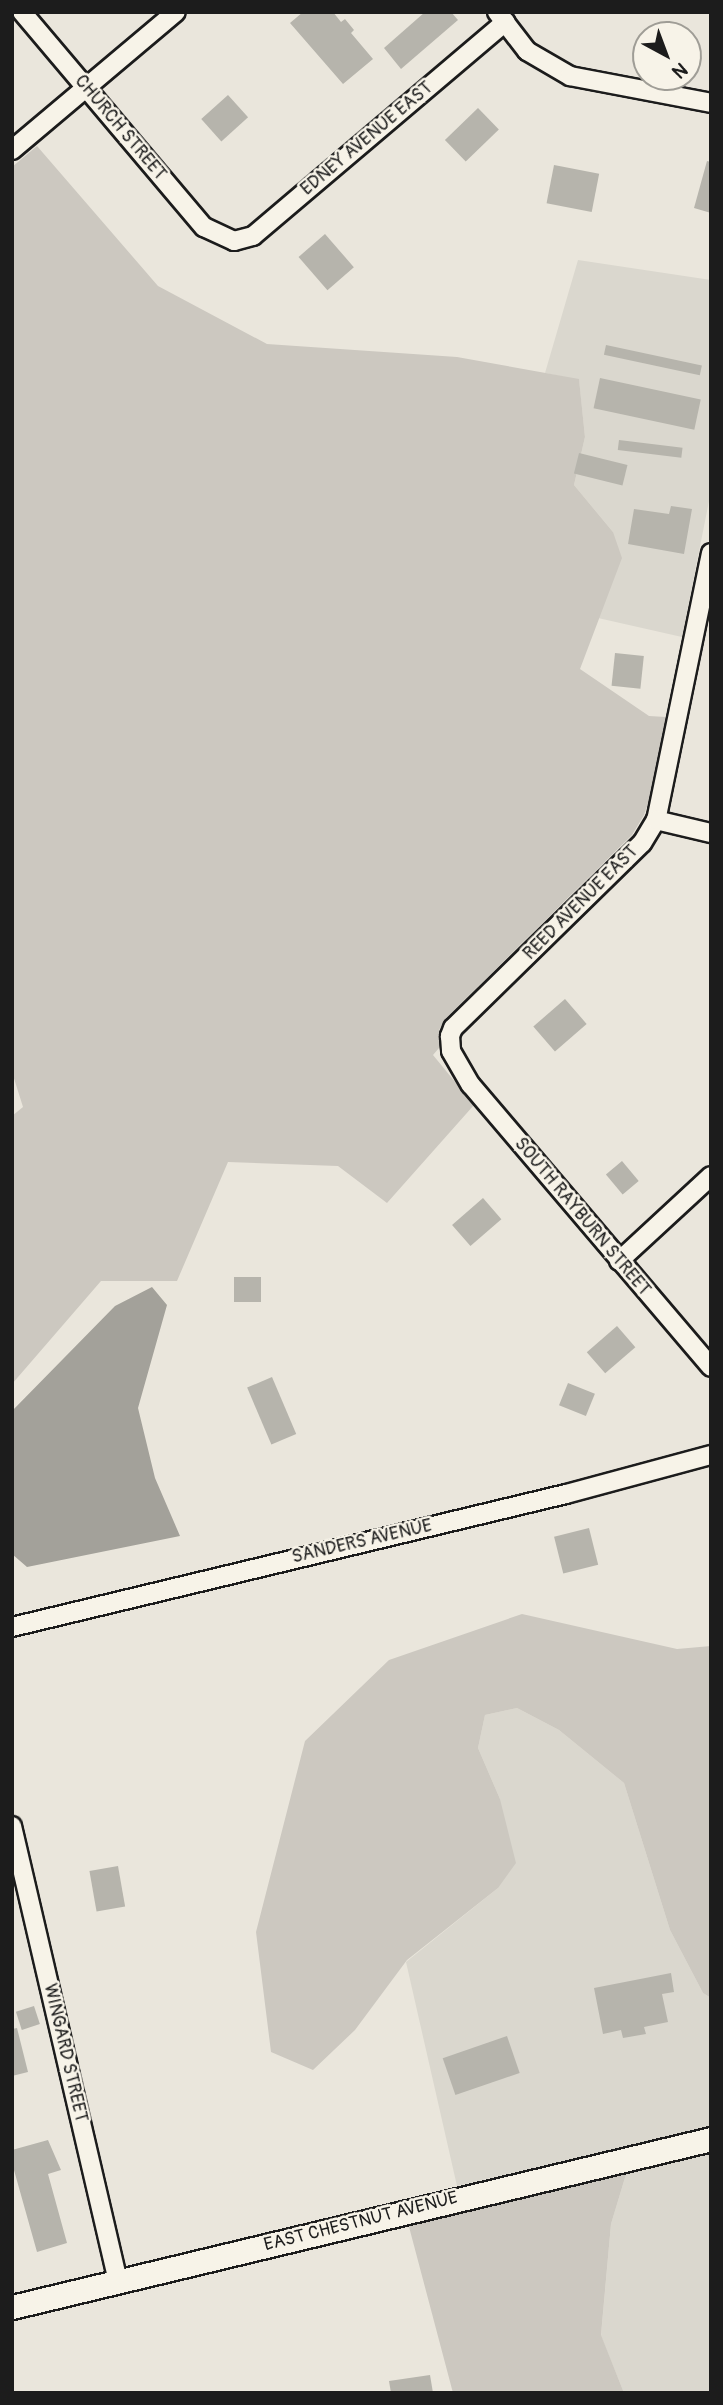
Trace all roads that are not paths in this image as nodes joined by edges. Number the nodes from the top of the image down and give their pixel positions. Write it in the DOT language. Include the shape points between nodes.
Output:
graph roads {
  1 [pos="22,12"];
  2 [pos="176,12"];
  3 [pos="503,16"];
  4 [pos="86,89"];
  5 [pos="711,103"];
  6 [pos="12,150"];
  7 [pos="223,239"];
  8 [pos="711,553"];
  9 [pos="656,820"];
  10 [pos="711,833"];
  11 [pos="457,1064"];
  12 [pos="711,1176"];
  13 [pos="619,1261"];
  14 [pos="711,1367"];
  15 [pos="711,1455"];
  16 [pos="12,1627"];
  17 [pos="12,1826"];
  18 [pos="711,2139"];
  19 [pos="118,2281"];
  20 [pos="12,2307"];
  1 -- 4 [label="street, CHURCH STREET"];
  2 -- 4 [label="street"];
  3 -- 5 [label="street" via="527,51 570,76"];
  3 -- 7 [label="street, EDNEY AVENUE EAST" via="253,236"];
  4 -- 6 [label="street"];
  4 -- 7 [label="street, CHURCH STREET" via="204,227"];
  8 -- 9 [label="street, REED AVENUE EAST"];
  9 -- 10 [label="street"];
  9 -- 11 [label="street, REED AVENUE EAST" via="642,843 453,1028 451,1052"];
  11 -- 13 [label="street, SOUTH RAYBURN STREET"];
  12 -- 13 [label="street"];
  13 -- 14 [label="street, SOUTH RAYBURN STREET"];
  15 -- 16 [label="street, SANDERS AVENUE"];
  17 -- 19 [label="street, WINGARD STREET"];
  18 -- 19 [label="street, EAST CHESTNUT AVENUE"];
  19 -- 20 [label="street, EAST CHESTNUT AVENUE"];
}
